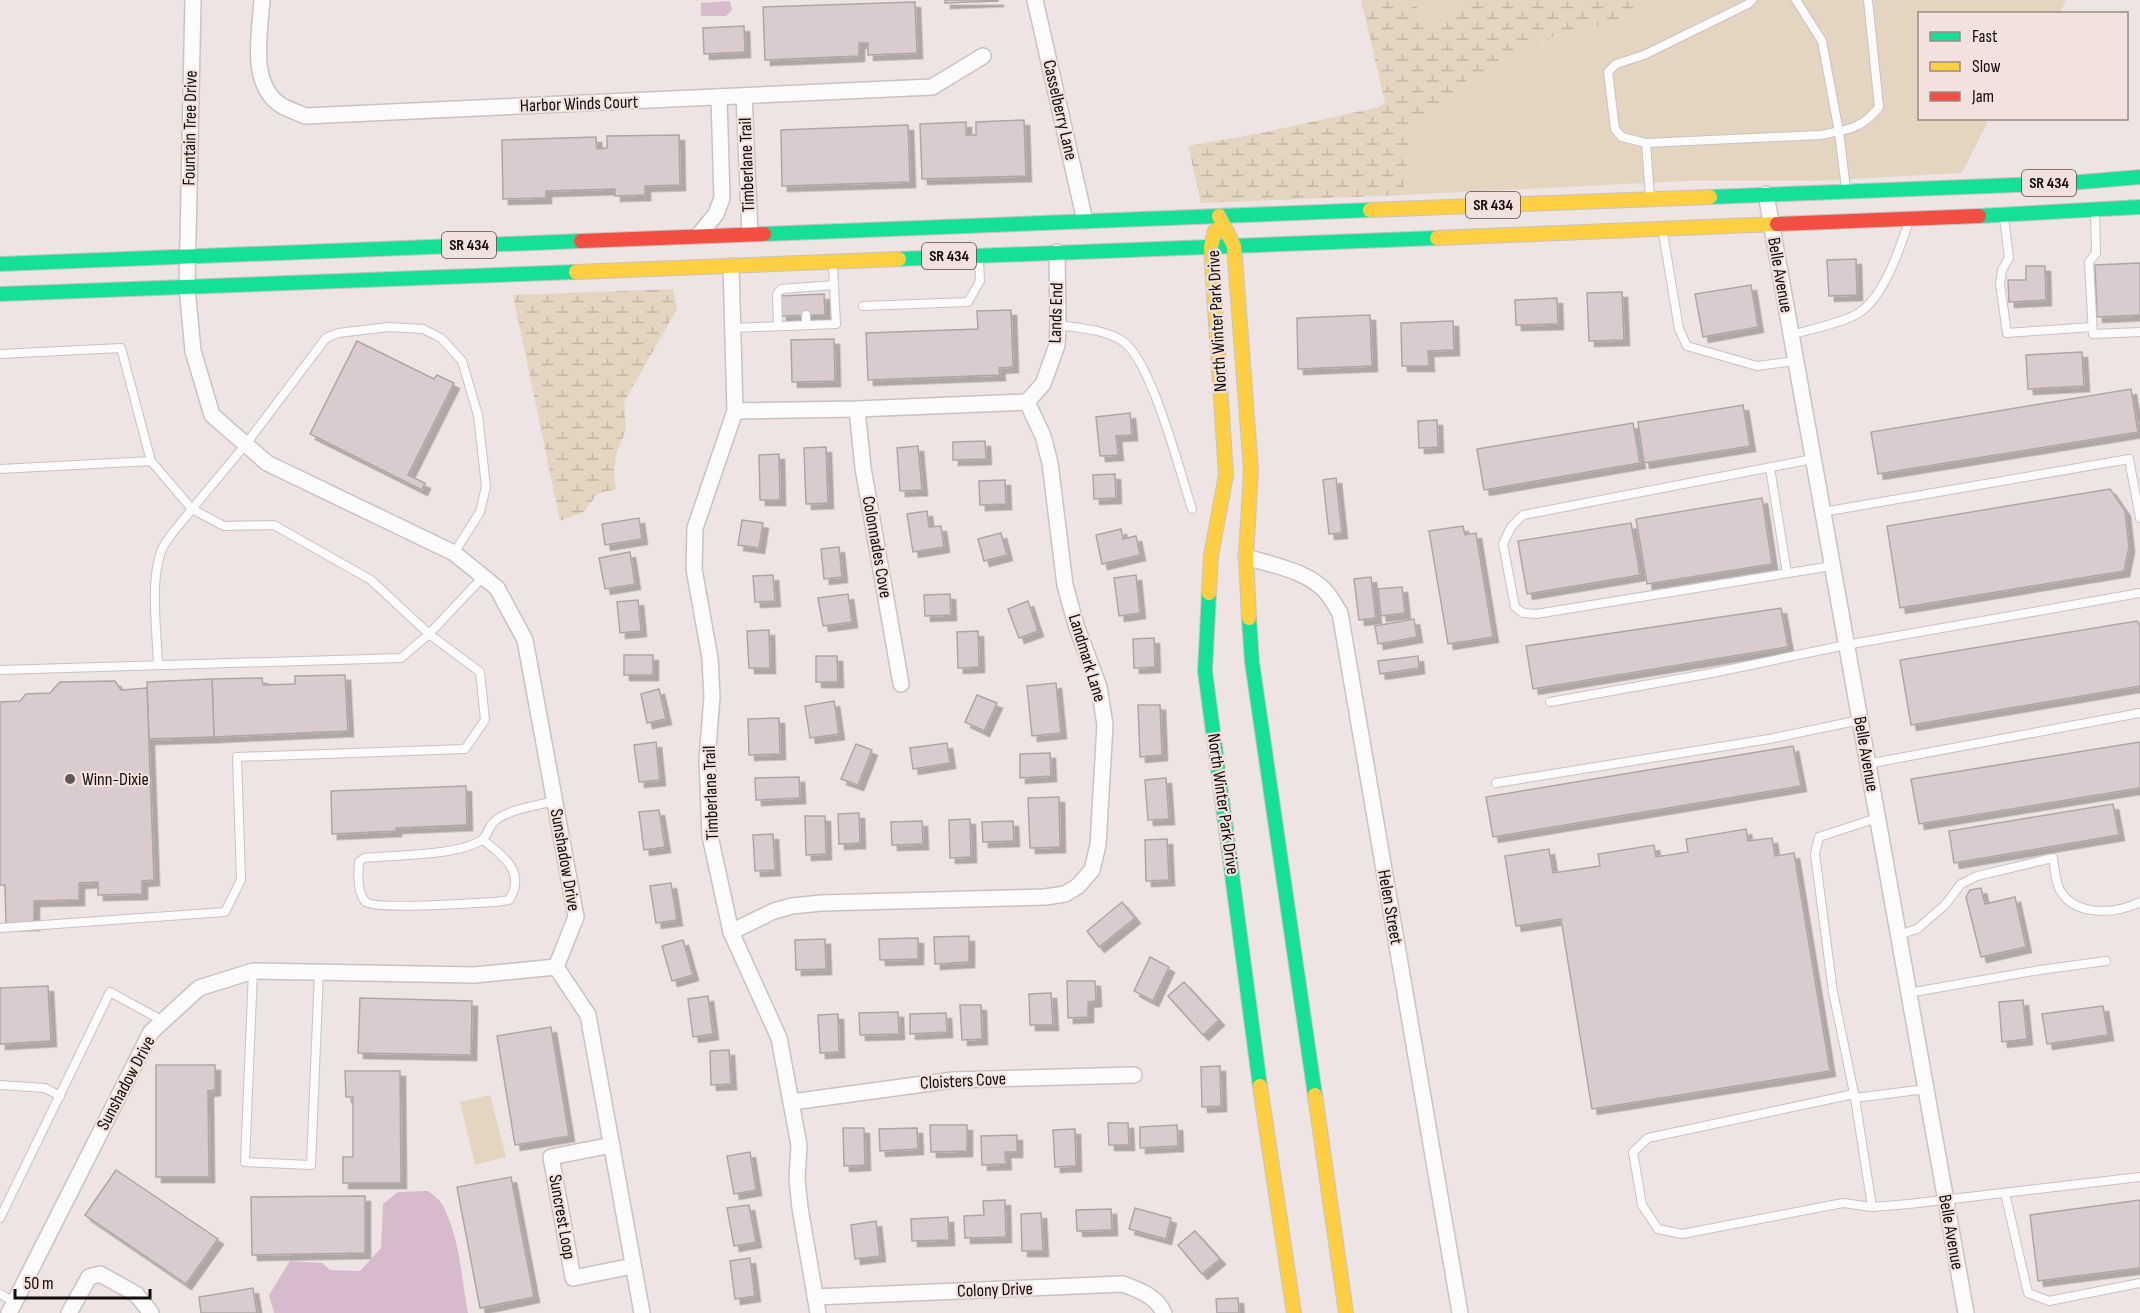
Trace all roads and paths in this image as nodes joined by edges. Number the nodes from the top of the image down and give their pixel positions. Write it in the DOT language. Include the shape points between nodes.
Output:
graph roads {
  1 [pos="193,0"];
  2 [pos="262,0"];
  3 [pos="1035,0"];
  4 [pos="1752,0"];
  5 [pos="1796,0"];
  6 [pos="1868,0"];
  7 [pos="983,56"];
  8 [pos="744,97"];
  9 [pos="719,98"];
  10 [pos="1839,132"];
  11 [pos="1646,143"];
  12 [pos="747,157"];
  13 [pos="721,158"];
  14 [pos="2140,177"];
  15 [pos="1846,191"];
  16 [pos="1766,194"];
  17 [pos="2140,207"];
  18 [pos="1647,208"];
  19 [pos="2095,211"];
  20 [pos="2004,215"];
  21 [pos="1219,216"];
  22 [pos="1910,219"];
  23 [pos="1085,221"];
  24 [pos="1771,224"];
  25 [pos="1662,228"];
  26 [pos="1609,231"];
  27 [pos="792,232"];
  28 [pos="750,233"];
  29 [pos="698,236"];
  30 [pos="1234,246"];
  31 [pos="1211,247"];
  32 [pos="1057,252"];
  33 [pos="979,255"];
  34 [pos="188,257"];
  35 [pos="833,261"];
  36 [pos="0,264"];
  37 [pos="688,266"];
  38 [pos="731,266"];
  39 [pos="834,285"];
  40 [pos="187,287"];
  41 [pos="0,294"];
  42 [pos="863,306"];
  43 [pos="806,315"];
  44 [pos="806,325"];
  45 [pos="1059,325"];
  46 [pos="778,326"];
  47 [pos="733,327"];
  48 [pos="2092,327"];
  49 [pos="2140,332"];
  50 [pos="1791,335"];
  51 [pos="0,354"];
  52 [pos="1795,362"];
  53 [pos="1027,402"];
  54 [pos="857,409"];
  55 [pos="735,411"];
  56 [pos="246,444"];
  57 [pos="1813,459"];
  58 [pos="151,461"];
  59 [pos="1770,468"];
  60 [pos="0,469"];
  61 [pos="192,509"];
  62 [pos="1192,509"];
  63 [pos="1822,512"];
  64 [pos="2140,518"];
  65 [pos="454,553"];
  66 [pos="1246,556"];
  67 [pos="1832,566"];
  68 [pos="1787,573"];
  69 [pos="482,578"];
  70 [pos="2140,593"];
  71 [pos="429,634"];
  72 [pos="1846,645"];
  73 [pos="158,665"];
  74 [pos="0,670"];
  75 [pos="901,684"];
  76 [pos="1550,702"];
  77 [pos="2140,713"];
  78 [pos="1860,720"];
  79 [pos="1867,764"];
  80 [pos="1496,783"];
  81 [pos="555,801"];
  82 [pos="1877,818"];
  83 [pos="483,840"];
  84 [pos="2140,902"];
  85 [pos="0,928"];
  86 [pos="730,932"];
  87 [pos="1898,934"];
  88 [pos="2106,961"];
  89 [pos="556,967"];
  90 [pos="253,971"];
  91 [pos="320,972"];
  92 [pos="1908,993"];
  93 [pos="163,1022"];
  94 [pos="1134,1075"];
  95 [pos="0,1085"];
  96 [pos="1926,1089"];
  97 [pos="60,1095"];
  98 [pos="1855,1096"];
  99 [pos="792,1102"];
  100 [pos="612,1145"];
  101 [pos="2140,1177"];
  102 [pos="2005,1193"];
  103 [pos="1946,1200"];
  104 [pos="2,1206"];
  105 [pos="1872,1207"];
  106 [pos="0,1218"];
  107 [pos="633,1266"];
  108 [pos="2140,1283"];
  109 [pos="0,1293"];
  110 [pos="815,1297"];
  111 [pos="12,1307"];
  112 [pos="69,1313"];
  113 [pos="151,1313"];
  114 [pos="642,1313"];
  115 [pos="818,1313"];
  116 [pos="1164,1313"];
  117 [pos="1294,1313"];
  118 [pos="1346,1313"];
  119 [pos="1460,1313"];
  120 [pos="1966,1313"];
  1 -- 34 [label="street, Fountain Tree Drive"];
  2 -- 9 [label="street, Harbor Winds Court" via="259,64 265,88 279,104 305,116"];
  3 -- 23 [label="street, Casselberry Lane"];
  4 -- 11 [label="lane" via="1644,55 1616,64 1608,72 1615,129 1622,137"];
  5 -- 10 [label="lane" via="1822,41"];
  6 -- 10 [label="lane" via="1879,107 1868,120"];
  7 -- 8 [label="street, Harbor Winds Court" via="932,87"];
  8 -- 9 [label="street, Harbor Winds Court"];
  8 -- 12 [label="street, Timberlane Trail"];
  9 -- 13 [label="street, Timberlane Trail"];
  10 -- 11 [label="lane"];
  10 -- 15 [label="lane"];
  11 -- 18 [label="lane"];
  12 -- 13 [label="street"];
  12 -- 28 [label="street, Timberlane Trail"];
  13 -- 29 [label="street, Timberlane Trail" via="722,198 716,214"];
  14 -- 15 [label="main road, SR 434"];
  15 -- 16 [label="main road, SR 434"];
  16 -- 18 [label="main road, SR 434" via="1672,198"];
  16 -- 24 [label="street, Belle Avenue"];
  17 -- 19 [label="main road, SR 434"];
  18 -- 21 [label="main road, SR 434"];
  18 -- 26 [label="main road"];
  19 -- 20 [label="main road, SR 434"];
  19 -- 48 [label="lane" via="2096,253 2089,262"];
  20 -- 22 [label="main road, SR 434"];
  20 -- 48 [label="lane" via="2009,258 2002,270 2001,284 2007,333"];
  21 -- 23 [label="main road, SR 434"];
  21 -- 30 [label="main road, North Winter Park Drive"];
  21 -- 31 [label="main road, North Winter Park Drive"];
  22 -- 24 [label="main road, SR 434"];
  22 -- 50 [label="lane" via="1899,250 1871,303 1856,315"];
  23 -- 27 [label="main road, SR 434"];
  24 -- 25 [label="main road, SR 434"];
  24 -- 50 [label="street, Belle Avenue"];
  25 -- 26 [label="main road, SR 434"];
  25 -- 52 [label="lane" via="1679,329 1687,346 1757,366"];
  26 -- 30 [label="main road, SR 434"];
  27 -- 28 [label="main road, SR 434"];
  27 -- 38 [label="main road" via="745,249"];
  28 -- 29 [label="main road, SR 434"];
  28 -- 37 [label="main road" via="726,250"];
  29 -- 34 [label="main road, SR 434"];
  30 -- 31 [label="main road, SR 434"];
  30 -- 66 [label="main road, North Winter Park Drive" via="1251,470"];
  31 -- 32 [label="main road, SR 434"];
  31 -- 117 [label="main road, North Winter Park Drive" via="1226,476 1211,556 1205,671"];
  32 -- 33 [label="main road, SR 434"];
  32 -- 45 [label="street, Lands End"];
  33 -- 35 [label="main road, SR 434"];
  33 -- 42 [label="lane" via="980,281 968,302"];
  34 -- 36 [label="main road, SR 434"];
  34 -- 40 [label="street, Sunshadow Drive"];
  35 -- 38 [label="main road, SR 434"];
  35 -- 39 [label="lane"];
  37 -- 38 [label="main road, SR 434"];
  37 -- 40 [label="main road, SR 434"];
  38 -- 47 [label="street, Timberlane Trail"];
  39 -- 44 [label="lane" via="836,324"];
  39 -- 46 [label="lane" via="806,291 781,289 777,294"];
  40 -- 41 [label="main road, SR 434"];
  40 -- 56 [label="street, Sunshadow Drive" via="193,351 212,415"];
  43 -- 44 [label="lane"];
  44 -- 46 [label="lane"];
  45 -- 53 [label="street, Lands End" via="1057,345 1043,384"];
  45 -- 62 [label="lane" via="1103,332 1123,341 1139,359 1151,382"];
  46 -- 47 [label="lane"];
  47 -- 55 [label="street, Timberlane Trail"];
  48 -- 49 [label="lane" via="2093,334"];
  50 -- 52 [label="street, Belle Avenue"];
  51 -- 58 [label="lane" via="121,348"];
  52 -- 57 [label="street, Belle Avenue"];
  53 -- 54 [label="street"];
  53 -- 86 [label="street, Landmark Lane" via="1050,463 1065,585 1099,687 1105,724 1098,845 1092,870 1065,894 792,906"];
  54 -- 55 [label="street"];
  54 -- 75 [label="street, Colonnades Cove" via="863,468"];
  55 -- 86 [label="street, Timberlane Trail" via="694,528 694,569 711,667 707,759 710,836"];
  56 -- 61 [label="lane"];
  56 -- 65 [label="street, Sunshadow Drive" via="267,463"];
  56 -- 65 [label="lane" via="326,338 389,327 423,329 441,338 462,361 478,415 486,487 480,512"];
  57 -- 59 [label="lane"];
  57 -- 63 [label="street, Belle Avenue"];
  58 -- 60 [label="lane"];
  58 -- 61 [label="lane"];
  59 -- 68 [label="lane"];
  59 -- 68 [label="lane" via="1523,515 1511,527 1503,544 1515,607 1536,614"];
  61 -- 71 [label="lane" via="224,526 274,525 371,580"];
  61 -- 73 [label="lane" via="171,534 155,573"];
  63 -- 64 [label="lane" via="2129,459"];
  63 -- 67 [label="street, Belle Avenue"];
  65 -- 69 [label="street, Sunshadow Drive"];
  66 -- 118 [label="main road, North Winter Park Drive" via="1252,662"];
  66 -- 119 [label="street, Helen Street" via="1315,582 1328,593 1340,613"];
  67 -- 68 [label="lane"];
  67 -- 72 [label="street, Belle Avenue"];
  69 -- 71 [label="lane"];
  69 -- 81 [label="street, Sunshadow Drive" via="497,588 525,640"];
  70 -- 72 [label="lane"];
  71 -- 73 [label="lane" via="402,658"];
  71 -- 85 [label="lane" via="480,672 484,720 465,749 237,757 241,880 225,912"];
  72 -- 76 [label="lane"];
  72 -- 78 [label="street, Belle Avenue"];
  73 -- 74 [label="lane"];
  77 -- 79 [label="lane"];
  78 -- 79 [label="street, Belle Avenue"];
  78 -- 80 [label="lane"];
  79 -- 82 [label="street, Belle Avenue"];
  81 -- 83 [label="lane" via="494,821"];
  81 -- 89 [label="street, Sunshadow Drive" via="576,917"];
  82 -- 87 [label="street, Belle Avenue"];
  82 -- 98 [label="lane" via="1819,837 1815,854 1833,992"];
  83 -- 83 [label="lane" via="447,850 364,858 358,871 363,900 370,905 390,906 509,900 514,892 513,869"];
  84 -- 87 [label="lane" via="2128,908 2096,911 2070,903 2059,889 2053,858 1977,876 1961,884 1945,905 1917,929"];
  86 -- 99 [label="street, Timberlane Trail" via="779,1038"];
  87 -- 92 [label="street, Belle Avenue"];
  88 -- 92 [label="lane"];
  89 -- 91 [label="street, Sunshadow Drive" via="474,975"];
  89 -- 100 [label="street" via="588,1015"];
  90 -- 91 [label="street, Sunshadow Drive"];
  90 -- 91 [label="lane" via="245,1162 310,1165"];
  90 -- 93 [label="street, Sunshadow Drive" via="199,988"];
  92 -- 96 [label="street, Belle Avenue"];
  93 -- 97 [label="lane" via="110,992"];
  93 -- 111 [label="street, Sunshadow Drive" via="151,1032"];
  94 -- 99 [label="street, Cloisters Cove" via="953,1080"];
  95 -- 97 [label="lane" via="45,1088"];
  96 -- 98 [label="lane"];
  96 -- 103 [label="street, Belle Avenue"];
  97 -- 104 [label="lane"];
  98 -- 105 [label="lane"];
  98 -- 105 [label="lane" via="1648,1138 1633,1152 1642,1204 1658,1228 1682,1234 1843,1203"];
  99 -- 110 [label="street, Timberlane Trail" via="799,1145 800,1208"];
  100 -- 107 [label="street"];
  100 -- 107 [label="street, Suncrest Loop" via="551,1157 573,1278"];
  101 -- 102 [label="lane"];
  102 -- 103 [label="lane"];
  102 -- 108 [label="lane" via="2028,1293 2049,1301"];
  103 -- 105 [label="lane"];
  103 -- 120 [label="street, Belle Avenue"];
  104 -- 106 [label="lane"];
  107 -- 114 [label="street"];
  109 -- 111 [label="lane"];
  110 -- 115 [label="street, Timberlane Trail"];
  110 -- 116 [label="street, Colony Drive" via="1123,1284 1146,1293"];
  112 -- 113 [label="street" via="88,1277 100,1274 136,1294"];
}
